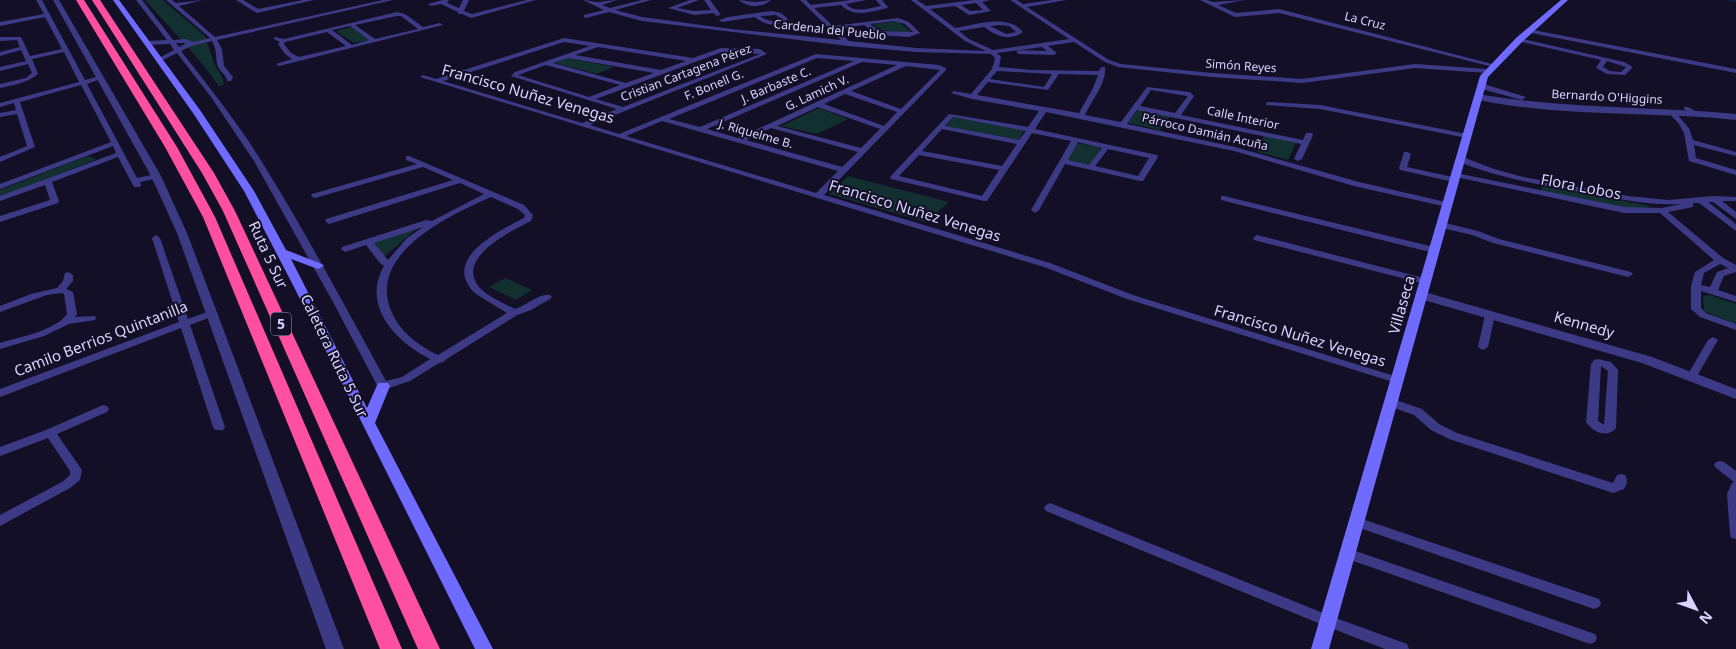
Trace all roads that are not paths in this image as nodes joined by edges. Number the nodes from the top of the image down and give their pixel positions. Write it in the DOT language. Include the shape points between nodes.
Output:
graph roads {
  1 [pos="40,0"];
  2 [pos="56,0"];
  3 [pos="80,0"];
  4 [pos="96,0"];
  5 [pos="116,0"];
  6 [pos="139,0"];
  7 [pos="169,0"];
  8 [pos="200,0"];
  9 [pos="242,0"];
  10 [pos="312,0"];
  11 [pos="377,0"];
  12 [pos="390,0"];
  13 [pos="466,0"];
  14 [pos="512,0"];
  15 [pos="533,0"];
  16 [pos="586,0"];
  17 [pos="614,0"];
  18 [pos="648,0"];
  19 [pos="696,0"];
  20 [pos="707,0"];
  21 [pos="715,0"];
  22 [pos="742,0"];
  23 [pos="768,0"];
  24 [pos="803,0"];
  25 [pos="864,0"];
  26 [pos="879,0"];
  27 [pos="914,0"];
  28 [pos="987,0"];
  29 [pos="1013,0"];
  30 [pos="1063,0"];
  31 [pos="1203,0"];
  32 [pos="1242,0"];
  33 [pos="1565,0"];
  34 [pos="444,1"];
  35 [pos="977,1"];
  36 [pos="842,3"];
  37 [pos="431,4"];
  38 [pos="956,4"];
  39 [pos="1212,4"];
  40 [pos="174,5"];
  41 [pos="596,5"];
  42 [pos="1022,6"];
  43 [pos="511,7"];
  44 [pos="810,7"];
  45 [pos="925,8"];
  46 [pos="462,10"];
  47 [pos="609,10"];
  48 [pos="257,11"];
  49 [pos="715,11"];
  50 [pos="46,12"];
  51 [pos="248,14"];
  52 [pos="326,14"];
  53 [pos="756,15"];
  54 [pos="586,16"];
  55 [pos="722,20"];
  56 [pos="0,23"];
  57 [pos="282,23"];
  58 [pos="865,23"];
  59 [pos="352,25"];
  60 [pos="440,25"];
  61 [pos="985,25"];
  62 [pos="342,26"];
  63 [pos="421,28"];
  64 [pos="832,28"];
  65 [pos="328,30"];
  66 [pos="953,30"];
  67 [pos="731,31"];
  68 [pos="1528,31"];
  69 [pos="213,38"];
  70 [pos="276,38"];
  71 [pos="0,39"];
  72 [pos="374,40"];
  73 [pos="1075,40"];
  74 [pos="1518,40"];
  75 [pos="283,41"];
  76 [pos="171,42"];
  77 [pos="146,43"];
  78 [pos="191,43"];
  79 [pos="848,44"];
  80 [pos="598,45"];
  81 [pos="1043,45"];
  82 [pos="350,46"];
  83 [pos="23,48"];
  84 [pos="65,48"];
  85 [pos="178,50"];
  86 [pos="1011,50"];
  87 [pos="993,52"];
  88 [pos="0,54"];
  89 [pos="567,56"];
  90 [pos="28,58"];
  91 [pos="296,58"];
  92 [pos="159,60"];
  93 [pos="694,60"];
  94 [pos="1605,60"];
  95 [pos="860,61"];
  96 [pos="1107,61"];
  97 [pos="546,63"];
  98 [pos="279,64"];
  99 [pos="904,65"];
  100 [pos="1490,68"];
  101 [pos="0,69"];
  102 [pos="994,70"];
  103 [pos="1736,71"];
  104 [pos="661,72"];
  105 [pos="1057,72"];
  106 [pos="1103,73"];
  107 [pos="100,78"];
  108 [pos="423,78"];
  109 [pos="229,80"];
  110 [pos="986,80"];
  111 [pos="435,81"];
  112 [pos="82,82"];
  113 [pos="626,85"];
  114 [pos="0,86"];
  115 [pos="846,92"];
  116 [pos="1480,92"];
  117 [pos="954,94"];
  118 [pos="972,97"];
  119 [pos="589,99"];
  120 [pos="16,100"];
  121 [pos="818,104"];
  122 [pos="1268,104"];
  123 [pos="0,105"];
  124 [pos="1135,107"];
  125 [pos="623,109"];
  126 [pos="1044,109"];
  127 [pos="19,111"];
  128 [pos="1690,111"];
  129 [pos="903,112"];
  130 [pos="1672,112"];
  131 [pos="1,113"];
  132 [pos="1081,116"];
  133 [pos="1177,116"];
  134 [pos="1735,116"];
  135 [pos="1222,117"];
  136 [pos="662,119"];
  137 [pos="1218,124"];
  138 [pos="583,125"];
  139 [pos="1123,125"];
  140 [pos="770,126"];
  141 [pos="940,127"];
  142 [pos="886,129"];
  143 [pos="700,130"];
  144 [pos="1031,130"];
  145 [pos="620,136"];
  146 [pos="1467,136"];
  147 [pos="1076,139"];
  148 [pos="738,140"];
  149 [pos="1691,142"];
  150 [pos="115,143"];
  151 [pos="1022,143"];
  152 [pos="1107,146"];
  153 [pos="863,151"];
  154 [pos="917,152"];
  155 [pos="120,154"];
  156 [pos="1407,154"];
  157 [pos="1736,154"];
  158 [pos="409,158"];
  159 [pos="1298,159"];
  160 [pos="1460,159"];
  161 [pos="0,160"];
  162 [pos="1063,161"];
  163 [pos="422,165"];
  164 [pos="1090,168"];
  165 [pos="1004,169"];
  166 [pos="844,170"];
  167 [pos="1489,172"];
  168 [pos="1736,173"];
  169 [pos="156,176"];
  170 [pos="1455,177"];
  171 [pos="1480,180"];
  172 [pos="47,181"];
  173 [pos="458,181"];
  174 [pos="1537,183"];
  175 [pos="0,187"];
  176 [pos="1531,191"];
  177 [pos="490,194"];
  178 [pos="314,196"];
  179 [pos="818,196"];
  180 [pos="1224,198"];
  181 [pos="1713,198"];
  182 [pos="0,199"];
  183 [pos="1736,199"];
  184 [pos="1700,200"];
  185 [pos="1656,202"];
  186 [pos="1447,205"];
  187 [pos="1035,210"];
  188 [pos="1666,211"];
  189 [pos="1736,216"];
  190 [pos="0,219"];
  191 [pos="328,221"];
  192 [pos="435,221"];
  193 [pos="1441,225"];
  194 [pos="1735,226"];
  195 [pos="156,238"];
  196 [pos="1258,238"];
  197 [pos="368,241"];
  198 [pos="345,249"];
  199 [pos="1434,250"];
  200 [pos="282,252"];
  201 [pos="1720,260"];
  202 [pos="318,266"];
  203 [pos="389,266"];
  204 [pos="1735,269"];
  205 [pos="1628,274"];
  206 [pos="68,276"];
  207 [pos="1425,281"];
  208 [pos="1696,286"];
  209 [pos="60,290"];
  210 [pos="1713,292"];
  211 [pos="1421,295"];
  212 [pos="546,297"];
  213 [pos="1736,300"];
  214 [pos="0,309"];
  215 [pos="213,313"];
  216 [pos="514,313"];
  217 [pos="1490,315"];
  218 [pos="91,318"];
  219 [pos="67,321"];
  220 [pos="184,323"];
  221 [pos="1736,327"];
  222 [pos="1712,340"];
  223 [pos="0,346"];
  224 [pos="1483,347"];
  225 [pos="1605,348"];
  226 [pos="440,360"];
  227 [pos="1604,363"];
  228 [pos="1692,376"];
  229 [pos="1397,380"];
  230 [pos="383,386"];
  231 [pos="0,393"];
  232 [pos="1593,394"];
  233 [pos="1736,394"];
  234 [pos="1611,400"];
  235 [pos="1390,402"];
  236 [pos="103,409"];
  237 [pos="368,423"];
  238 [pos="219,427"];
  239 [pos="50,433"];
  240 [pos="0,452"];
  241 [pos="1720,465"];
  242 [pos="1621,478"];
  243 [pos="1736,478"];
  244 [pos="1736,486"];
  245 [pos="1050,508"];
  246 [pos="0,522"];
  247 [pos="1356,522"];
  248 [pos="1736,534"];
  249 [pos="1347,553"];
  250 [pos="1594,603"];
  251 [pos="1328,621"];
  252 [pos="1590,638"];
  253 [pos="335,649"];
  254 [pos="391,649"];
  255 [pos="429,649"];
  256 [pos="484,649"];
  257 [pos="1320,649"];
  258 [pos="1402,649"];
  1 -- 50 [label="street"];
  2 -- 107 [label="street"];
  3 -- 254 [label="highway, 5" via="171,147 209,218"];
  4 -- 255 [label="highway, Ruta 5 Sur / 5" via="229,211"];
  5 -- 77 [label="main road, Caletera Ruta 5 Sur"];
  6 -- 76 [label="street"];
  7 -- 40 [label="street"];
  8 -- 40 [label="street"];
  9 -- 48 [label="street"];
  10 -- 48 [label="street"];
  11 -- 57 [label="street"];
  12 -- 52 [label="street"];
  13 -- 46 [label="street"];
  14 -- 43 [label="street"];
  15 -- 43 [label="street"];
  16 -- 41 [label="street, Cardenal del Pueblo"];
  17 -- 41 [label="street"];
  18 -- 47 [label="street"];
  19 -- 49 [label="street" via="671,8 694,13"];
  20 -- 21 [label="street"];
  20 -- 49 [label="street"];
  22 -- 23 [label="street" via="754,4"];
  24 -- 44 [label="street"];
  25 -- 36 [label="street"];
  26 -- 36 [label="street" via="886,8 859,12"];
  27 -- 45 [label="street"];
  28 -- 35 [label="street"];
  29 -- 42 [label="street, Simón Reyes"];
  30 -- 42 [label="street"];
  31 -- 39 [label="street, La Cruz"];
  32 -- 39 [label="street"];
  33 -- 68 [label="main road, Villaseca"];
  34 -- 37 [label="street"];
  34 -- 46 [label="street" via="454,9"];
  35 -- 38 [label="street"];
  35 -- 38 [label="street" via="988,11 969,13"];
  36 -- 44 [label="street"];
  38 -- 45 [label="street"];
  39 -- 100 [label="street, La Cruz" via="1237,15 1282,11"];
  40 -- 69 [label="street"];
  41 -- 47 [label="street, Cardenal del Pueblo"];
  42 -- 73 [label="street, Simón Reyes"];
  43 -- 46 [label="street" via="472,18"];
  44 -- 64 [label="street"];
  45 -- 66 [label="street"];
  47 -- 54 [label="street"];
  47 -- 67 [label="street, Cardenal del Pueblo" via="636,18"];
  48 -- 51 [label="street"];
  49 -- 55 [label="street"];
  50 -- 56 [label="street"];
  50 -- 84 [label="street"];
  52 -- 57 [label="street"];
  52 -- 62 [label="street"];
  53 -- 55 [label="street"];
  55 -- 67 [label="street"];
  57 -- 69 [label="street"];
  58 -- 58 [label="street" via="901,20 917,33 878,33"];
  58 -- 64 [label="street"];
  59 -- 62 [label="street"];
  59 -- 63 [label="street" via="398,12"];
  59 -- 72 [label="street"];
  60 -- 63 [label="street"];
  61 -- 61 [label="street" via="1008,23 1020,32 1000,35"];
  61 -- 66 [label="street"];
  62 -- 65 [label="street"];
  63 -- 72 [label="street"];
  64 -- 79 [label="street"];
  65 -- 75 [label="street"];
  65 -- 82 [label="street"];
  66 -- 87 [label="street" via="969,42"];
  67 -- 79 [label="street, Cardenal del Pueblo"];
  68 -- 74 [label="main road, Villaseca"];
  68 -- 103 [label="street"];
  69 -- 78 [label="street"];
  69 -- 109 [label="street"];
  70 -- 75 [label="street"];
  71 -- 83 [label="street" via="19,38"];
  72 -- 82 [label="street"];
  73 -- 81 [label="street, Cardenal del Pueblo"];
  73 -- 96 [label="street, Simón Reyes"];
  74 -- 94 [label="street"];
  74 -- 100 [label="main road, Villaseca"];
  75 -- 91 [label="street" via="281,44 285,50"];
  76 -- 77 [label="street"];
  76 -- 78 [label="street"];
  76 -- 85 [label="street"];
  77 -- 92 [label="main road, Caletera Ruta 5 Sur"];
  78 -- 85 [label="street"];
  79 -- 87 [label="street, Cardenal del Pueblo"];
  80 -- 89 [label="street"];
  80 -- 93 [label="street"];
  80 -- 111 [label="street" via="559,41"];
  81 -- 86 [label="street, Cardenal del Pueblo"];
  81 -- 86 [label="street" via="1054,53"];
  82 -- 91 [label="street"];
  83 -- 88 [label="street"];
  83 -- 90 [label="street"];
  84 -- 90 [label="street"];
  84 -- 112 [label="street"];
  85 -- 92 [label="street"];
  85 -- 202 [label="street" via="258,161"];
  86 -- 87 [label="street, Cardenal del Pueblo"];
  87 -- 102 [label="street" via="998,60"];
  89 -- 97 [label="street"];
  89 -- 104 [label="street"];
  90 -- 101 [label="street"];
  90 -- 114 [label="street" via="34,76"];
  91 -- 98 [label="street"];
  92 -- 200 [label="main road, Caletera Ruta 5 Sur" via="240,175"];
  93 -- 104 [label="street, Cristian Cartagena Pérez"];
  93 -- 125 [label="street, Cristian Cartagena Pérez" via="727,49 764,54"];
  95 -- 99 [label="street"];
  95 -- 136 [label="street, F. Bonell G." via="816,56"];
  95 -- 143 [label="street, J. Barbaste C."];
  96 -- 100 [label="street, Simón Reyes" via="1183,73 1302,81 1415,66"];
  96 -- 106 [label="street"];
  97 -- 113 [label="street"];
  97 -- 119 [label="street" via="514,76"];
  99 -- 115 [label="street, G. Lamich V."];
  99 -- 129 [label="street" via="943,68 944,72"];
  100 -- 116 [label="main road, Villaseca"];
  102 -- 105 [label="street"];
  102 -- 110 [label="street"];
  104 -- 113 [label="street, Cristian Cartagena Pérez"];
  105 -- 106 [label="street"];
  105 -- 110 [label="street" via="1044,90"];
  106 -- 132 [label="street" via="1099,87"];
  107 -- 112 [label="street"];
  107 -- 169 [label="street"];
  108 -- 111 [label="street, Francisco Nuñez Venegas"];
  110 -- 118 [label="street"];
  111 -- 138 [label="street, Francisco Nuñez Venegas"];
  112 -- 120 [label="street"];
  112 -- 150 [label="street"];
  113 -- 119 [label="street, Cristian Cartagena Pérez"];
  115 -- 121 [label="street, G. Lamich V."];
  115 -- 129 [label="street"];
  116 -- 128 [label="street, Bernardo O'Higgins" via="1549,101"];
  116 -- 130 [label="street, Bernardo O'Higgins" via="1543,106"];
  116 -- 146 [label="main road, Villaseca"];
  117 -- 118 [label="street, Párroco Damián Acuña"];
  118 -- 126 [label="street, Párroco Damián Acuña"];
  119 -- 125 [label="street"];
  120 -- 123 [label="street"];
  120 -- 127 [label="street"];
  121 -- 140 [label="street, G. Lamich V."];
  121 -- 142 [label="street"];
  122 -- 146 [label="street" via="1317,107"];
  124 -- 133 [label="street, Calle Interior"];
  124 -- 133 [label="street, Calle Interior" via="1149,88 1190,94"];
  124 -- 139 [label="street, Calle Interior"];
  125 -- 138 [label="street, Cristian Cartagena Pérez"];
  126 -- 132 [label="street, Párroco Damián Acuña"];
  126 -- 144 [label="street"];
  127 -- 131 [label="street"];
  127 -- 161 [label="street" via="31,146"];
  128 -- 130 [label="street, Bernardo O'Higgins"];
  128 -- 134 [label="street, Bernardo O'Higgins"];
  129 -- 142 [label="street"];
  130 -- 149 [label="street" via="1684,124"];
  132 -- 139 [label="street, Párroco Damián Acuña"];
  133 -- 137 [label="street, Calle Interior"];
  135 -- 137 [label="street"];
  136 -- 143 [label="street, J. Riquelme B."];
  136 -- 145 [label="street, F. Bonell G."];
  137 -- 159 [label="street, Calle Interior" via="1307,139"];
  138 -- 145 [label="street, Francisco Nuñez Venegas"];
  139 -- 186 [label="street, Párroco Damián Acuña" via="1251,153 1357,184"];
  140 -- 148 [label="street, G. Lamich V."];
  140 -- 153 [label="street"];
  141 -- 144 [label="street" via="951,115"];
  141 -- 151 [label="street"];
  141 -- 154 [label="street"];
  142 -- 153 [label="street"];
  143 -- 148 [label="street, J. Riquelme B."];
  144 -- 147 [label="street"];
  144 -- 151 [label="street"];
  145 -- 179 [label="street, Francisco Nuñez Venegas"];
  146 -- 160 [label="main road, Villaseca"];
  147 -- 152 [label="street"];
  147 -- 162 [label="street"];
  148 -- 166 [label="street, J. Riquelme B."];
  149 -- 157 [label="street"];
  149 -- 168 [label="street" via="1694,161"];
  150 -- 155 [label="street"];
  150 -- 175 [label="street"];
  151 -- 165 [label="street"];
  152 -- 164 [label="street"];
  152 -- 164 [label="street" via="1154,157 1140,179"];
  153 -- 166 [label="street"];
  154 -- 165 [label="street"];
  154 -- 165 [label="street" via="894,177 984,199"];
  155 -- 169 [label="street" via="136,183"];
  155 -- 172 [label="street"];
  156 -- 170 [label="street, Flora Lobos" via="1403,168"];
  158 -- 163 [label="street"];
  160 -- 167 [label="street, Flora Lobos"];
  160 -- 170 [label="main road, Villaseca"];
  162 -- 164 [label="street"];
  162 -- 187 [label="street"];
  163 -- 173 [label="street"];
  163 -- 178 [label="street"];
  166 -- 179 [label="street"];
  167 -- 171 [label="street"];
  167 -- 174 [label="street, Flora Lobos"];
  169 -- 215 [label="street"];
  170 -- 171 [label="street, Flora Lobos"];
  170 -- 186 [label="main road, Villaseca"];
  171 -- 176 [label="street, Flora Lobos"];
  172 -- 182 [label="street"];
  172 -- 190 [label="street" via="55,201"];
  173 -- 177 [label="street"];
  173 -- 191 [label="street"];
  174 -- 176 [label="street"];
  174 -- 185 [label="street, Flora Lobos"];
  176 -- 188 [label="street, Flora Lobos" via="1624,210"];
  177 -- 192 [label="street"];
  177 -- 216 [label="street" via="521,207 529,215 528,219 503,232 479,251 469,264 469,277 480,293"];
  179 -- 229 [label="street, Francisco Nuñez Venegas" via="1047,265 1130,298"];
  180 -- 199 [label="street"];
  181 -- 183 [label="street, Flora Lobos"];
  181 -- 184 [label="street, Flora Lobos"];
  181 -- 189 [label="street"];
  184 -- 185 [label="street, Flora Lobos"];
  184 -- 188 [label="street, Flora Lobos"];
  184 -- 194 [label="street"];
  185 -- 188 [label="street"];
  186 -- 193 [label="main road, Villaseca"];
  188 -- 201 [label="street"];
  192 -- 197 [label="street"];
  192 -- 203 [label="street" via="408,242"];
  193 -- 199 [label="main road, Villaseca"];
  193 -- 205 [label="street"];
  195 -- 220 [label="street"];
  196 -- 207 [label="street"];
  197 -- 198 [label="street"];
  197 -- 203 [label="street"];
  199 -- 207 [label="main road, Villaseca"];
  200 -- 202 [label="main road"];
  200 -- 237 [label="main road, Caletera Ruta 5 Sur"];
  201 -- 204 [label="street"];
  201 -- 208 [label="street" via="1700,272"];
  202 -- 230 [label="street"];
  203 -- 226 [label="street" via="382,281 383,309 405,338"];
  204 -- 210 [label="street" via="1720,274"];
  206 -- 209 [label="street"];
  207 -- 211 [label="main road, Villaseca"];
  208 -- 210 [label="street"];
  208 -- 221 [label="street" via="1696,310"];
  209 -- 214 [label="street"];
  209 -- 219 [label="street" via="68,292 72,314"];
  210 -- 213 [label="street"];
  211 -- 217 [label="street, Kennedy"];
  211 -- 229 [label="main road, Villaseca"];
  212 -- 216 [label="street"];
  215 -- 220 [label="street, Camilo Berrios Quintanilla"];
  215 -- 253 [label="street"];
  216 -- 226 [label="street"];
  217 -- 224 [label="street"];
  217 -- 225 [label="street, Kennedy"];
  218 -- 219 [label="street"];
  219 -- 223 [label="street"];
  220 -- 231 [label="street, Camilo Berrios Quintanilla"];
  220 -- 238 [label="street"];
  222 -- 228 [label="street"];
  225 -- 227 [label="street"];
  225 -- 228 [label="street, Kennedy"];
  226 -- 230 [label="street" via="406,379"];
  227 -- 232 [label="street" via="1596,364"];
  227 -- 234 [label="street" via="1613,370"];
  228 -- 233 [label="street, Kennedy"];
  229 -- 235 [label="main road, Villaseca"];
  230 -- 237 [label="main road"];
  232 -- 234 [label="street"];
  232 -- 234 [label="street" via="1592,422 1601,430 1610,428"];
  235 -- 242 [label="street" via="1418,412 1452,436 1613,488 1620,486"];
  235 -- 247 [label="main road, Villaseca"];
  236 -- 239 [label="street"];
  237 -- 256 [label="main road, Caletera Ruta 5 Sur"];
  239 -- 240 [label="street"];
  239 -- 246 [label="street" via="76,470 76,476 66,485"];
  241 -- 243 [label="street"];
  244 -- 248 [label="street" via="1733,494"];
  245 -- 251 [label="street"];
  247 -- 249 [label="main road, Villaseca"];
  247 -- 250 [label="street"];
  249 -- 251 [label="main road, Villaseca"];
  249 -- 252 [label="street"];
  251 -- 257 [label="main road, Villaseca"];
  251 -- 258 [label="street"];
}
